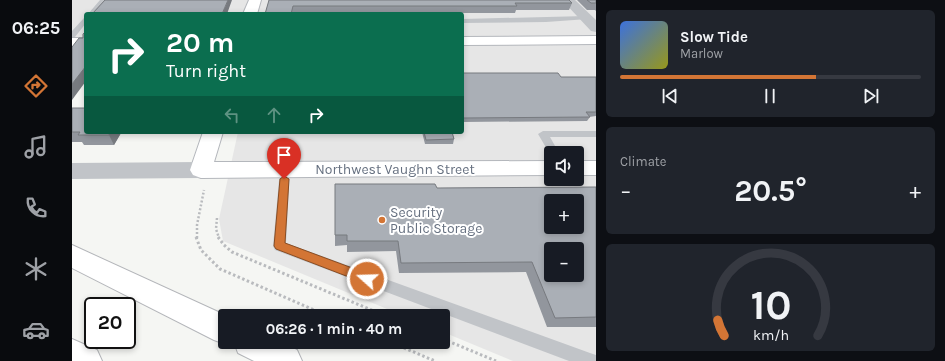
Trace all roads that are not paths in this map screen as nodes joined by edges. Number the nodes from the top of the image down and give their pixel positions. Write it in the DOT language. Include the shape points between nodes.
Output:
graph roads {
  1 [pos="103,0"];
  2 [pos="255,0"];
  3 [pos="568,0"];
  4 [pos="93,12"];
  5 [pos="251,12"];
  6 [pos="586,18"];
  7 [pos="84,21"];
  8 [pos="464,22"];
  9 [pos="596,28"];
  10 [pos="72,36"];
  11 [pos="596,40"];
  12 [pos="464,41"];
  13 [pos="72,42"];
  14 [pos="84,42"];
  15 [pos="212,134"];
  16 [pos="596,134"];
  17 [pos="550,146"];
  18 [pos="544,168"];
  19 [pos="584,168"];
  20 [pos="596,168"];
  21 [pos="285,169"];
  22 [pos="201,170"];
  23 [pos="72,171"];
  24 [pos="72,256"];
  25 [pos="218,327"];
  26 [pos="263,349"];
  27 [pos="72,355"];
  28 [pos="86,361"];
  29 [pos="286,361"];
  30 [pos="590,361"];
  1 -- 4 [label="lane"];
  2 -- 5 [label="main road"];
  3 -- 6 [label="street"];
  6 -- 8 [label="lane"];
  6 -- 9 [label="street"];
  7 -- 10 [label="lane"];
  11 -- 12 [label="main road"];
  13 -- 14 [label="main road"];
  15 -- 22 [label="main road"];
  16 -- 17 [label="lane" via="543,134"];
  18 -- 21 [label="main road, Northwest Vaughn Street"];
  19 -- 20 [label="main road"];
  21 -- 22 [label="main road, Northwest Vaughn Street"];
  21 -- 30 [label="lane" via="279,246"];
  22 -- 23 [label="street, Northwest Vaughn Street"];
  24 -- 25 [label="main road"];
  26 -- 29 [label="main road"];
  27 -- 28 [label="main road"];
}
